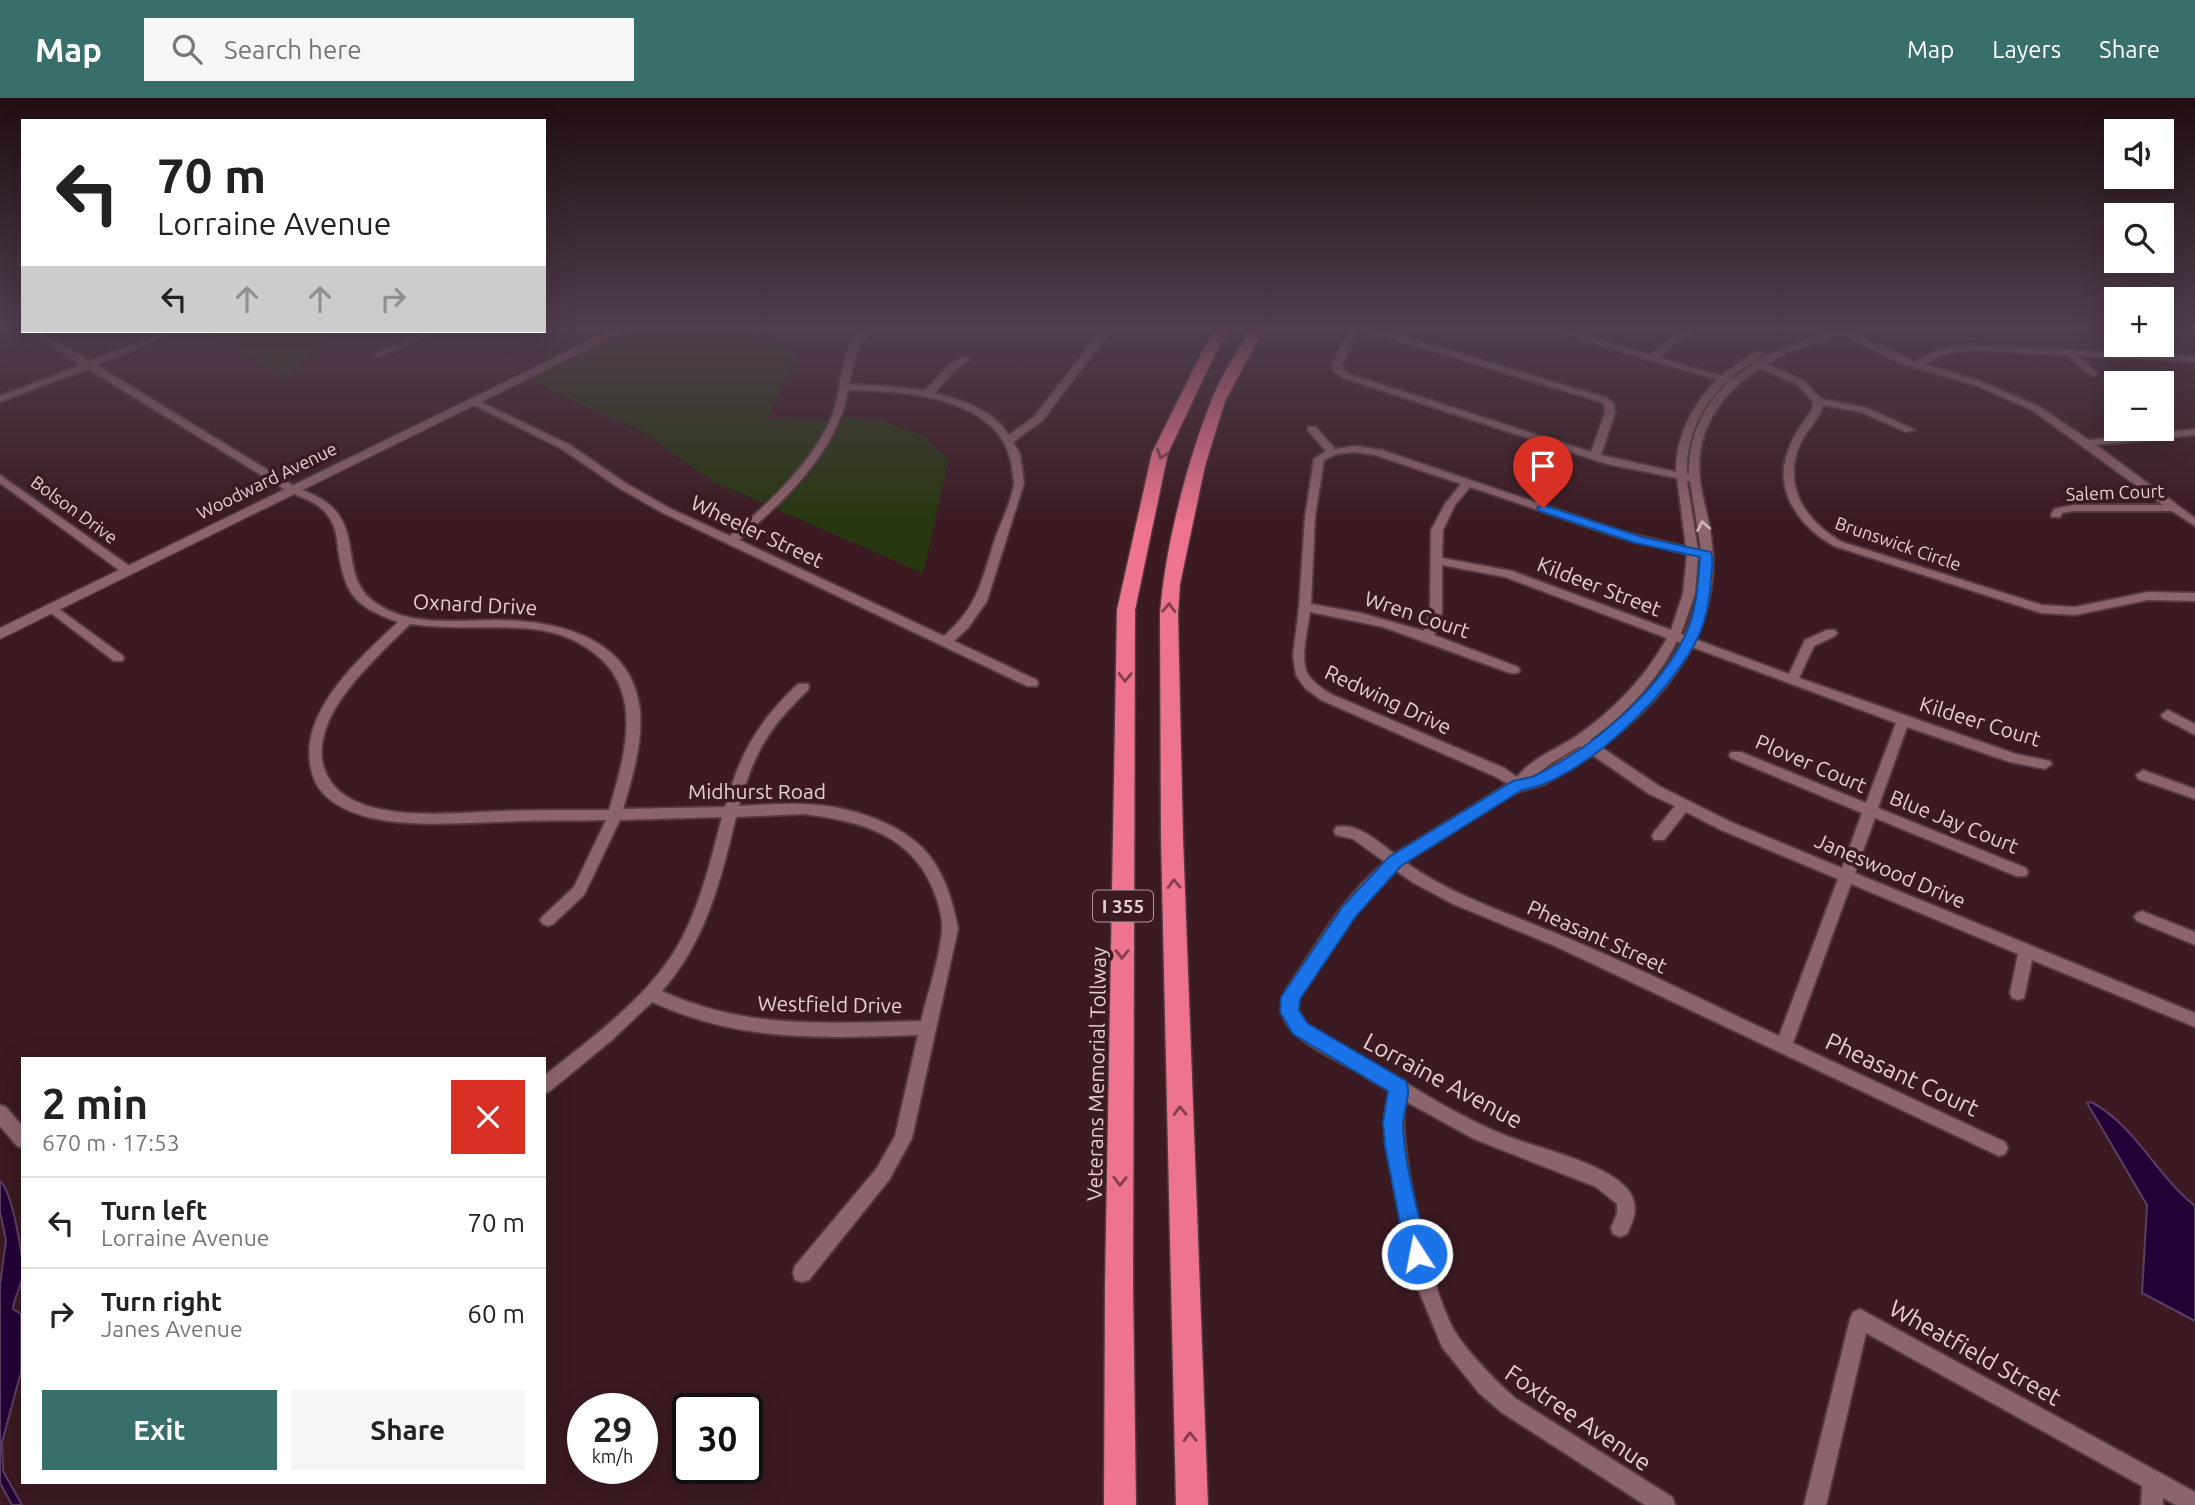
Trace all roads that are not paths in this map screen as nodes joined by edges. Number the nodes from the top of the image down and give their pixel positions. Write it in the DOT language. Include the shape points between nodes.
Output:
graph roads {
  1 [pos="17,393"];
  2 [pos="134,393"];
  3 [pos="492,393"];
  4 [pos="843,393"];
  5 [pos="920,393"];
  6 [pos="1058,393"];
  7 [pos="1189,393"];
  8 [pos="1223,393"];
  9 [pos="1397,393"];
  10 [pos="1580,393"];
  11 [pos="1710,393"];
  12 [pos="1724,393"];
  13 [pos="1810,393"];
  14 [pos="2001,393"];
  15 [pos="928,394"];
  16 [pos="0,399"];
  17 [pos="1818,401"];
  18 [pos="473,402"];
  19 [pos="1312,429"];
  20 [pos="1910,430"];
  21 [pos="2192,434"];
  22 [pos="1009,440"];
  23 [pos="2088,443"];
  24 [pos="1332,452"];
  25 [pos="1595,457"];
  26 [pos="1682,476"];
  27 [pos="0,478"];
  28 [pos="1695,478"];
  29 [pos="1468,482"];
  30 [pos="293,490"];
  31 [pos="2176,509"];
  32 [pos="2056,515"];
  33 [pos="2195,523"];
  34 [pos="731,541"];
  35 [pos="1693,552"];
  36 [pos="1706,555"];
  37 [pos="1436,560"];
  38 [pos="127,570"];
  39 [pos="2195,597"];
  40 [pos="1305,607"];
  41 [pos="52,608"];
  42 [pos="405,622"];
  43 [pos="1831,633"];
  44 [pos="0,634"];
  45 [pos="1428,636"];
  46 [pos="1674,636"];
  47 [pos="1688,641"];
  48 [pos="945,642"];
  49 [pos="118,658"];
  50 [pos="1514,670"];
  51 [pos="1792,680"];
  52 [pos="1032,683"];
  53 [pos="803,687"];
  54 [pos="2168,715"];
  55 [pos="1903,721"];
  56 [pos="2195,730"];
  57 [pos="1586,744"];
  58 [pos="1736,755"];
  59 [pos="2045,764"];
  60 [pos="2143,775"];
  61 [pos="1518,785"];
  62 [pos="2195,794"];
  63 [pos="1683,806"];
  64 [pos="729,812"];
  65 [pos="1870,812"];
  66 [pos="615,816"];
  67 [pos="1341,831"];
  68 [pos="1659,836"];
  69 [pos="1395,862"];
  70 [pos="2021,872"];
  71 [pos="1847,876"];
  72 [pos="2142,917"];
  73 [pos="548,920"];
  74 [pos="2195,939"];
  75 [pos="2026,951"];
  76 [pos="2018,993"];
  77 [pos="651,995"];
  78 [pos="2195,1020"];
  79 [pos="928,1028"];
  80 [pos="1784,1046"];
  81 [pos="546,1084"];
  82 [pos="1399,1087"];
  83 [pos="0,1114"];
  84 [pos="21,1138"];
  85 [pos="1999,1148"];
  86 [pos="1620,1228"];
  87 [pos="802,1273"];
  88 [pos="2153,1481"];
  89 [pos="2195,1504"];
  90 [pos="1120,1505"];
  91 [pos="1192,1505"];
  92 [pos="1664,1505"];
  93 [pos="1815,1505"];
  94 [pos="2152,1505"];
  1 -- 16 [label="street"];
  2 -- 30 [label="street, Oxnard Drive"];
  3 -- 18 [label="main road, Woodward Avenue"];
  4 -- 34 [label="street" via="824,439 773,504"];
  5 -- 15 [label="street"];
  6 -- 22 [label="street" via="1038,419"];
  7 -- 90 [label="highway, Veterans Memorial Tollway / I 355, one-way" via="1160,453 1126,610"];
  91 -- 8 [label="highway, I 355, one-way" via="1169,604 1198,466"];
  9 -- 25 [label="street"];
  10 -- 25 [label="street" via="1609,404"];
  11 -- 26 [label="street" via="1688,431"];
  12 -- 28 [label="street" via="1700,431"];
  13 -- 17 [label="street"];
  14 -- 23 [label="street" via="2050,417"];
  15 -- 22 [label="street" via="974,410"];
  17 -- 20 [label="street" via="1864,410"];
  17 -- 39 [label="street, Brunswick Circle" via="1793,449 1790,476 1800,514 1822,536 2041,609 2075,611 2148,596"];
  18 -- 30 [label="main road, Woodward Avenue"];
  18 -- 34 [label="street, Wheeler Street" via="566,447 643,499"];
  19 -- 24 [label="street"];
  21 -- 23 [label="street"];
  22 -- 48 [label="street" via="1020,466 1013,506 981,601"];
  23 -- 31 [label="street"];
  24 -- 29 [label="street" via="1355,448 1378,452"];
  24 -- 40 [label="street, Redwing Drive" via="1317,463"];
  25 -- 26 [label="street"];
  26 -- 28 [label="street"];
  26 -- 35 [label="street"];
  27 -- 38 [label="street, Bolson Drive"];
  36 -- 28 [label="street, one-way"];
  29 -- 35 [label="street" via="1619,534"];
  29 -- 37 [label="street" via="1440,522"];
  30 -- 38 [label="main road, Woodward Avenue"];
  30 -- 42 [label="street, Oxnard Drive" via="317,500 338,523 350,584 359,598"];
  31 -- 32 [label="street, Salem Court" via="2073,508"];
  31 -- 33 [label="street"];
  34 -- 48 [label="street, Wheeler Street"];
  35 -- 36 [label="street"];
  35 -- 46 [label="street" via="1690,594"];
  36 -- 47 [label="street" via="1703,602"];
  37 -- 45 [label="street" via="1436,613"];
  37 -- 46 [label="street, Kildeer Street" via="1508,574"];
  38 -- 41 [label="main road, Woodward Avenue"];
  40 -- 45 [label="street, Wren Court" via="1367,616"];
  40 -- 61 [label="street, Redwing Drive" via="1300,672 1314,689 1499,772"];
  41 -- 44 [label="main road, Woodward Avenue"];
  41 -- 49 [label="street"];
  42 -- 66 [label="street, Oxnard Drive" via="543,627 601,650 626,684 634,713 635,727"];
  42 -- 66 [label="street, Midhurst Road" via="350,678 320,725 315,761 328,790 362,810 396,816"];
  43 -- 51 [label="street" via="1809,643"];
  45 -- 50 [label="street, Wren Court"];
  46 -- 47 [label="street, Kildeer Street"];
  46 -- 57 [label="street" via="1637,690"];
  47 -- 51 [label="street, Kildeer Street"];
  47 -- 57 [label="street" via="1647,701"];
  48 -- 52 [label="street, Wheeler Street"];
  51 -- 55 [label="street, Kildeer Street"];
  53 -- 64 [label="street" via="774,716 753,748"];
  54 -- 56 [label="street"];
  55 -- 59 [label="street, Kildeer Court" via="2015,759"];
  55 -- 65 [label="street"];
  57 -- 61 [label="street" via="1535,783"];
  57 -- 63 [label="street, Janeswood Drive"];
  58 -- 65 [label="street, Plover Court"];
  60 -- 62 [label="street"];
  61 -- 69 [label="street"];
  63 -- 68 [label="street"];
  63 -- 71 [label="street, Janeswood Drive"];
  64 -- 66 [label="street, Midhurst Road"];
  64 -- 77 [label="street" via="706,906 691,937"];
  64 -- 79 [label="street, Midhurst Road" via="804,809 844,814 892,833 923,858 942,890 950,929"];
  65 -- 70 [label="street, Blue Jay Court"];
  65 -- 71 [label="street"];
  66 -- 73 [label="street, Oxnard Drive" via="578,891"];
  67 -- 69 [label="street, Pheasant Street" via="1357,834"];
  69 -- 80 [label="street, Pheasant Street" via="1458,900 1562,942"];
  69 -- 82 [label="street, Lorraine Avenue" via="1349,911 1289,1004 1292,1018 1311,1037"];
  71 -- 75 [label="street, Janeswood Drive"];
  71 -- 80 [label="street"];
  72 -- 74 [label="street"];
  75 -- 76 [label="street"];
  75 -- 78 [label="street, Janeswood Drive"];
  77 -- 79 [label="street, Westfield Drive" via="711,1018 759,1026"];
  77 -- 81 [label="street"];
  79 -- 87 [label="street, Midhurst Road" via="897,1151"];
  80 -- 85 [label="street, Pheasant Court"];
  82 -- 86 [label="street, Lorraine Avenue" via="1496,1140 1608,1184 1623,1197 1627,1213"];
  82 -- 92 [label="street, Foxtree Avenue" via="1393,1122 1401,1173 1422,1273 1450,1340 1486,1386 1508,1405"];
  83 -- 84 [label="street"];
  88 -- 89 [label="street, Wheatfield Street"];
  88 -- 93 [label="street, Wheatfield Street" via="1860,1320"];
  88 -- 94 [label="street"];
}
